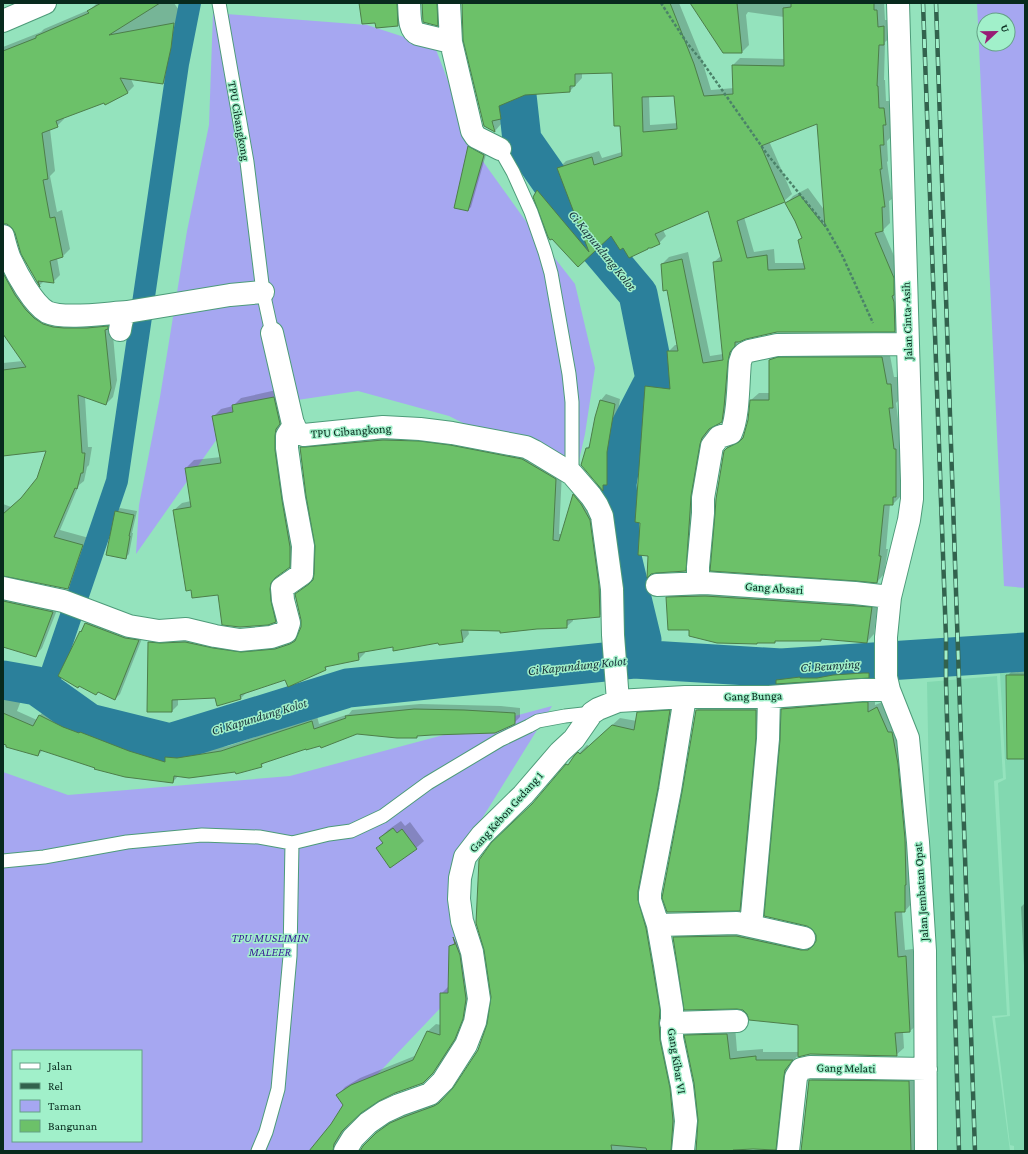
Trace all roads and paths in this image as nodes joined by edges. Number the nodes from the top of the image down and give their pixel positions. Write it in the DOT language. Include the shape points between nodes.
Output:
graph roads {
  1 [pos="45,3"];
  2 [pos="219,3"];
  3 [pos="409,3"];
  4 [pos="449,3"];
  5 [pos="661,3"];
  6 [pos="898,3"];
  7 [pos="3,21"];
  8 [pos="451,42"];
  9 [pos="493,146"];
  10 [pos="3,236"];
  11 [pos="263,292"];
  12 [pos="270,324"];
  13 [pos="876,329"];
  14 [pos="908,344"];
  15 [pos="294,426"];
  16 [pos="572,474"];
  17 [pos="698,583"];
  18 [pos="657,585"];
  19 [pos="3,588"];
  20 [pos="890,597"];
  21 [pos="886,637"];
  22 [pos="887,683"];
  23 [pos="617,697"];
  24 [pos="685,697"];
  25 [pos="769,697"];
  26 [pos="592,713"];
  27 [pos="292,843"];
  28 [pos="3,861"];
  29 [pos="658,925"];
  30 [pos="751,926"];
  31 [pos="804,938"];
  32 [pos="737,1021"];
  33 [pos="671,1022"];
  34 [pos="926,1069"];
  35 [pos="258,1151"];
  36 [pos="345,1151"];
  37 [pos="683,1151"];
  38 [pos="788,1151"];
  39 [pos="926,1151"];
  1 -- 7 [label="street"];
  2 -- 11 [label="lane, TPU Cibangkong" via="247,162"];
  3 -- 8 [label="street" via="414,32"];
  4 -- 8 [label="street"];
  5 -- 13 [label="path" via="767,154 825,225 842,255"];
  6 -- 14 [label="street, Jalan Cinta-Asih"];
  8 -- 9 [label="street" via="472,131 476,137"];
  9 -- 16 [label="lane" via="509,165 531,212 551,273 572,402"];
  10 -- 11 [label="street" via="10,259 22,283 38,305 48,312 69,316 126,318 166,305"];
  11 -- 12 [label="lane, TPU Cibangkong"];
  12 -- 15 [label="street, TPU Cibangkong"];
  14 -- 17 [label="street" via="777,345 744,353 740,362 734,427 731,433 719,437 712,446 702,498"];
  14 -- 20 [label="street, Jalan Cinta-Asih" via="912,500"];
  15 -- 16 [label="street, TPU Cibangkong" via="304,435 383,427 452,434 526,447"];
  15 -- 19 [label="street" via="287,436 287,448 303,546 302,574 282,588 289,624 286,632 271,637 240,640 186,629 159,631 129,626 63,601"];
  16 -- 23 [label="street, TPU Cibangkong" via="591,496 602,516 612,588"];
  17 -- 18 [label="street, Gang Absari"];
  17 -- 20 [label="street, Gang Absari"];
  20 -- 21 [label="street, Jalan Cinta-Asih"];
  21 -- 22 [label="street, Jalan Jembatan Opat"];
  22 -- 25 [label="street, Gang Bunga" via="862,690"];
  22 -- 34 [label="street, Jalan Jembatan Opat" via="907,734 910,751 925,951"];
  23 -- 24 [label="street, Gang Bunga"];
  23 -- 26 [label="street, Gang Bunga"];
  24 -- 25 [label="street, Gang Bunga"];
  24 -- 29 [label="street, Gang Kibar VI" via="650,893"];
  25 -- 30 [label="street" via="768,739"];
  26 -- 27 [label="lane" via="538,722 500,740 428,783 383,816 351,832 329,834"];
  26 -- 36 [label="street, Gang Kebon Gedang 1" via="574,739 482,835 465,857 459,899 462,921 472,952 479,999 475,1022 466,1045 443,1081 430,1094 384,1112 368,1123 353,1138"];
  27 -- 28 [label="lane" via="259,837 202,834 127,842 44,857"];
  27 -- 35 [label="lane" via="290,956 278,1089"];
  29 -- 30 [label="street"];
  29 -- 33 [label="street, Gang Kibar VI" via="672,1009"];
  30 -- 31 [label="street"];
  32 -- 33 [label="street"];
  33 -- 37 [label="street, Gang Kibar VI" via="686,1121"];
  34 -- 38 [label="street, Gang Melati" via="801,1069 796,1077"];
  34 -- 39 [label="street, Jalan Jembatan Opat"];
}
